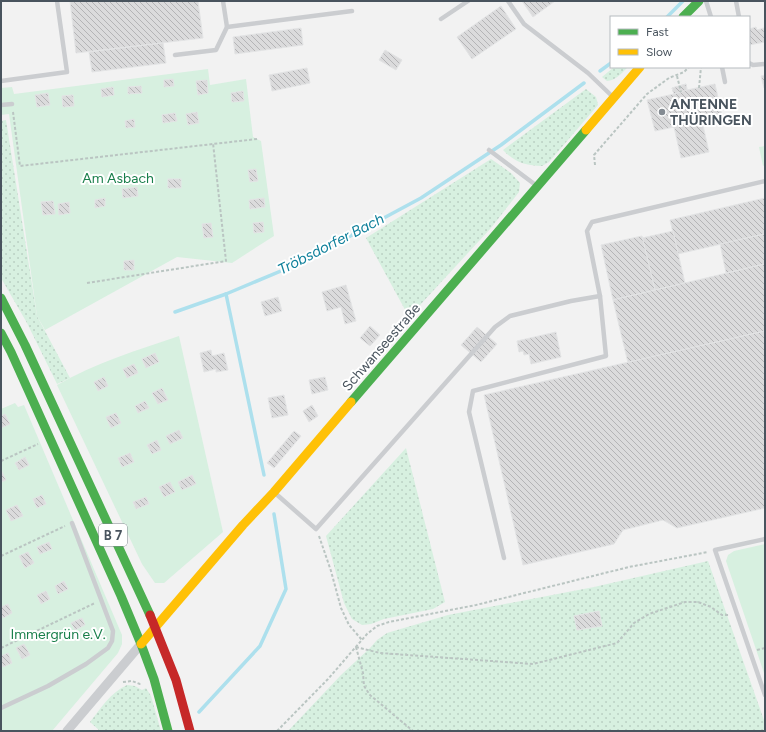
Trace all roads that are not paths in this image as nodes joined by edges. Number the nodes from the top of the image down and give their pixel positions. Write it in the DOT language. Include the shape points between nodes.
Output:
graph roads {
  1 [pos="57,1"];
  2 [pos="223,1"];
  3 [pos="468,1"];
  4 [pos="508,1"];
  5 [pos="699,1"];
  6 [pos="706,1"];
  7 [pos="736,1"];
  8 [pos="352,11"];
  9 [pos="684,16"];
  10 [pos="711,16"];
  11 [pos="739,16"];
  12 [pos="441,19"];
  13 [pos="227,27"];
  14 [pos="175,55"];
  15 [pos="750,64"];
  16 [pos="765,64"];
  17 [pos="639,68"];
  18 [pos="722,68"];
  19 [pos="1,81"];
  20 [pos="726,82"];
  21 [pos="614,98"];
  22 [pos="12,104"];
  23 [pos="1,105"];
  24 [pos="489,150"];
  25 [pos="765,181"];
  26 [pos="538,187"];
  27 [pos="600,296"];
  28 [pos="1,298"];
  29 [pos="1,333"];
  30 [pos="274,492"];
  31 [pos="72,523"];
  32 [pos="765,539"];
  33 [pos="504,558"];
  34 [pos="156,626"];
  35 [pos="141,644"];
  36 [pos="765,695"];
  37 [pos="1,708"];
  38 [pos="67,731"];
  39 [pos="168,731"];
  40 [pos="190,731"];
  1 -- 19 [label="lane" via="67,72"];
  2 -- 13 [label="lane"];
  3 -- 12 [label="lane"];
  4 -- 21 [label="lane" via="524,24 588,73"];
  5 -- 9 [label="main road"];
  6 -- 10 [label="lane"];
  7 -- 11 [label="lane"];
  8 -- 13 [label="lane"];
  13 -- 14 [label="lane" via="216,50"];
  15 -- 16 [label="lane"];
  17 -- 21 [label="main road, Schwanseestraße"];
  18 -- 20 [label="lane"];
  21 -- 26 [label="main road, Schwanseestraße"];
  22 -- 23 [label="lane"];
  24 -- 26 [label="lane"];
  25 -- 27 [label="lane" via="592,222 586,231"];
  26 -- 30 [label="main road, Schwanseestraße"];
  27 -- 30 [label="lane" via="510,316 495,327 316,529"];
  27 -- 33 [label="lane" via="606,356 472,391 469,412"];
  28 -- 34 [label="main road, B 7"];
  29 -- 35 [label="main road, B 7"];
  30 -- 34 [label="main road, Schwanseestraße"];
  31 -- 37 [label="lane" via="113,631 112,641 108,648 68,676"];
  32 -- 36 [label="lane" via="715,550"];
  34 -- 35 [label="main road, Schwanseestraße"];
  34 -- 40 [label="main road, B 7" via="176,680"];
  35 -- 38 [label="street"];
  35 -- 39 [label="main road, B 7" via="154,679"];
}
